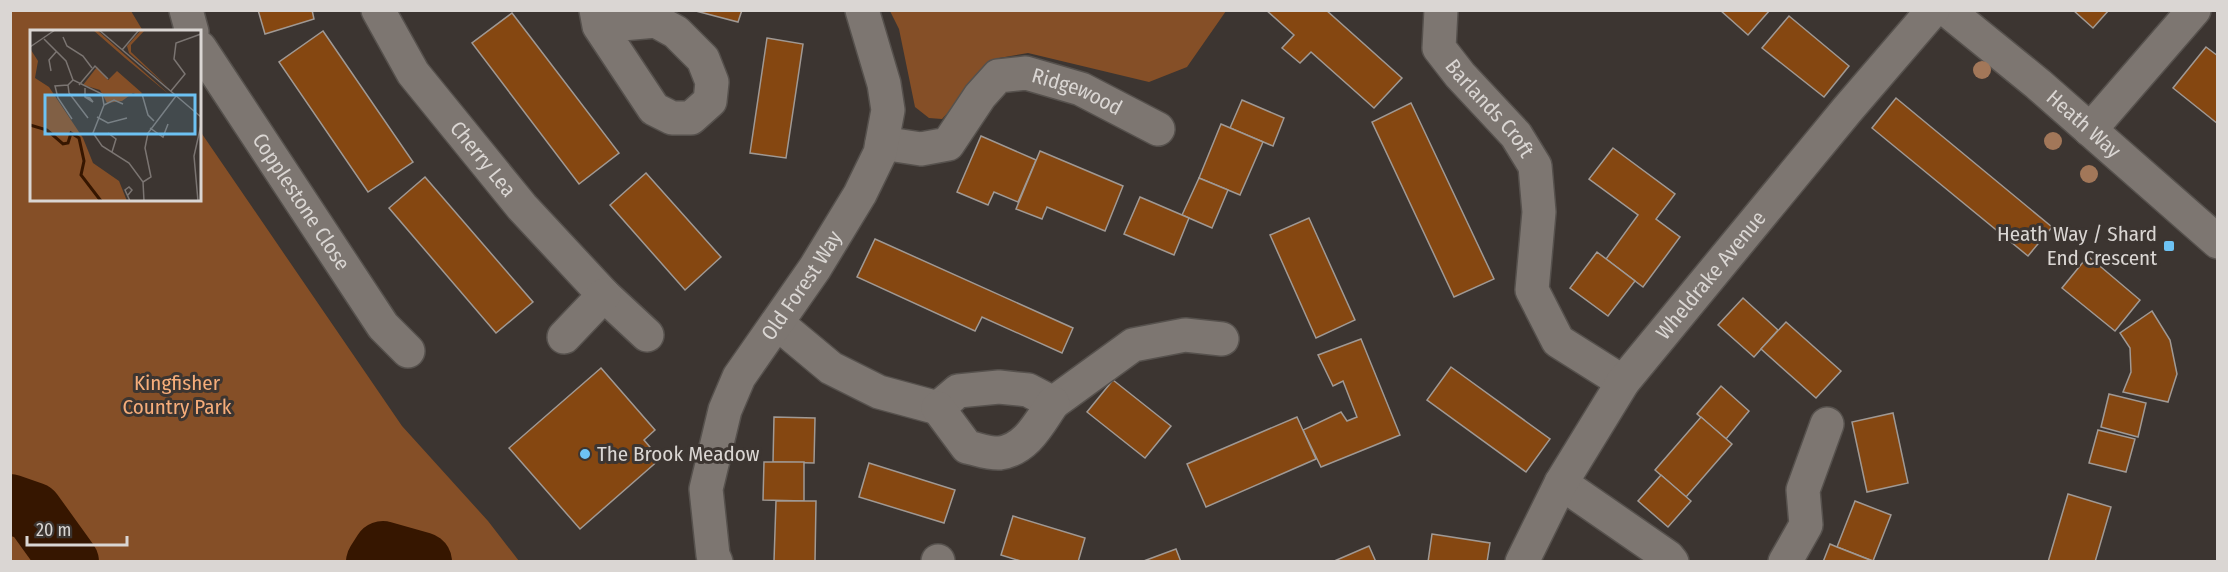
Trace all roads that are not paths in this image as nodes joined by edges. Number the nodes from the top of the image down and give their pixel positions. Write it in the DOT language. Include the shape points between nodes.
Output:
graph roads {
  1 [pos="186,10"];
  2 [pos="378,10"];
  3 [pos="862,10"];
  4 [pos="1441,10"];
  5 [pos="1933,10"];
  6 [pos="1947,10"];
  7 [pos="2194,10"];
  8 [pos="191,30"];
  9 [pos="201,50"];
  10 [pos="1158,129"];
  11 [pos="2090,130"];
  12 [pos="882,143"];
  13 [pos="2217,242"];
  14 [pos="604,295"];
  15 [pos="777,323"];
  16 [pos="647,334"];
  17 [pos="564,337"];
  18 [pos="1222,339"];
  19 [pos="408,351"];
  20 [pos="1623,382"];
  21 [pos="1053,403"];
  22 [pos="938,408"];
  23 [pos="1827,424"];
  24 [pos="1560,483"];
  25 [pos="716,561"];
  26 [pos="1522,561"];
  27 [pos="1672,561"];
  28 [pos="1785,561"];
  1 -- 8 [label="street"];
  2 -- 14 [label="street, Cherry Lea" via="413,73 522,207"];
  3 -- 12 [label="street, Old Forest Way" via="888,110"];
  4 -- 20 [label="street, Barlands Croft" via="1439,48 1516,135 1535,166 1539,212 1532,290 1558,341"];
  5 -- 20 [label="street, Wheldrake Avenue"];
  6 -- 11 [label="street, Heath Way"];
  7 -- 11 [label="street"];
  9 -- 19 [label="street, Copplestone Close" via="383,326"];
  10 -- 12 [label="street, Ridgewood" via="1081,89 1026,74 998,76 948,144 921,149"];
  11 -- 13 [label="street, Heath Way"];
  12 -- 15 [label="street, Old Forest Way" via="860,194"];
  14 -- 16 [label="street, Cherry Lea"];
  14 -- 17 [label="street"];
  15 -- 22 [label="street" via="831,368 879,393"];
  15 -- 25 [label="street, Old Forest Way" via="739,377 716,444 706,489"];
  18 -- 21 [label="street" via="1185,334 1133,345"];
  20 -- 24 [label="street, Wheldrake Avenue"];
  21 -- 22 [label="street" via="1028,390 999,387 958,391"];
  21 -- 22 [label="street" via="1029,438 1018,447 998,453 968,447"];
  23 -- 28 [label="street" via="1803,490 1806,525"];
  24 -- 26 [label="street, Wheldrake Avenue"];
  24 -- 27 [label="street"];
}
